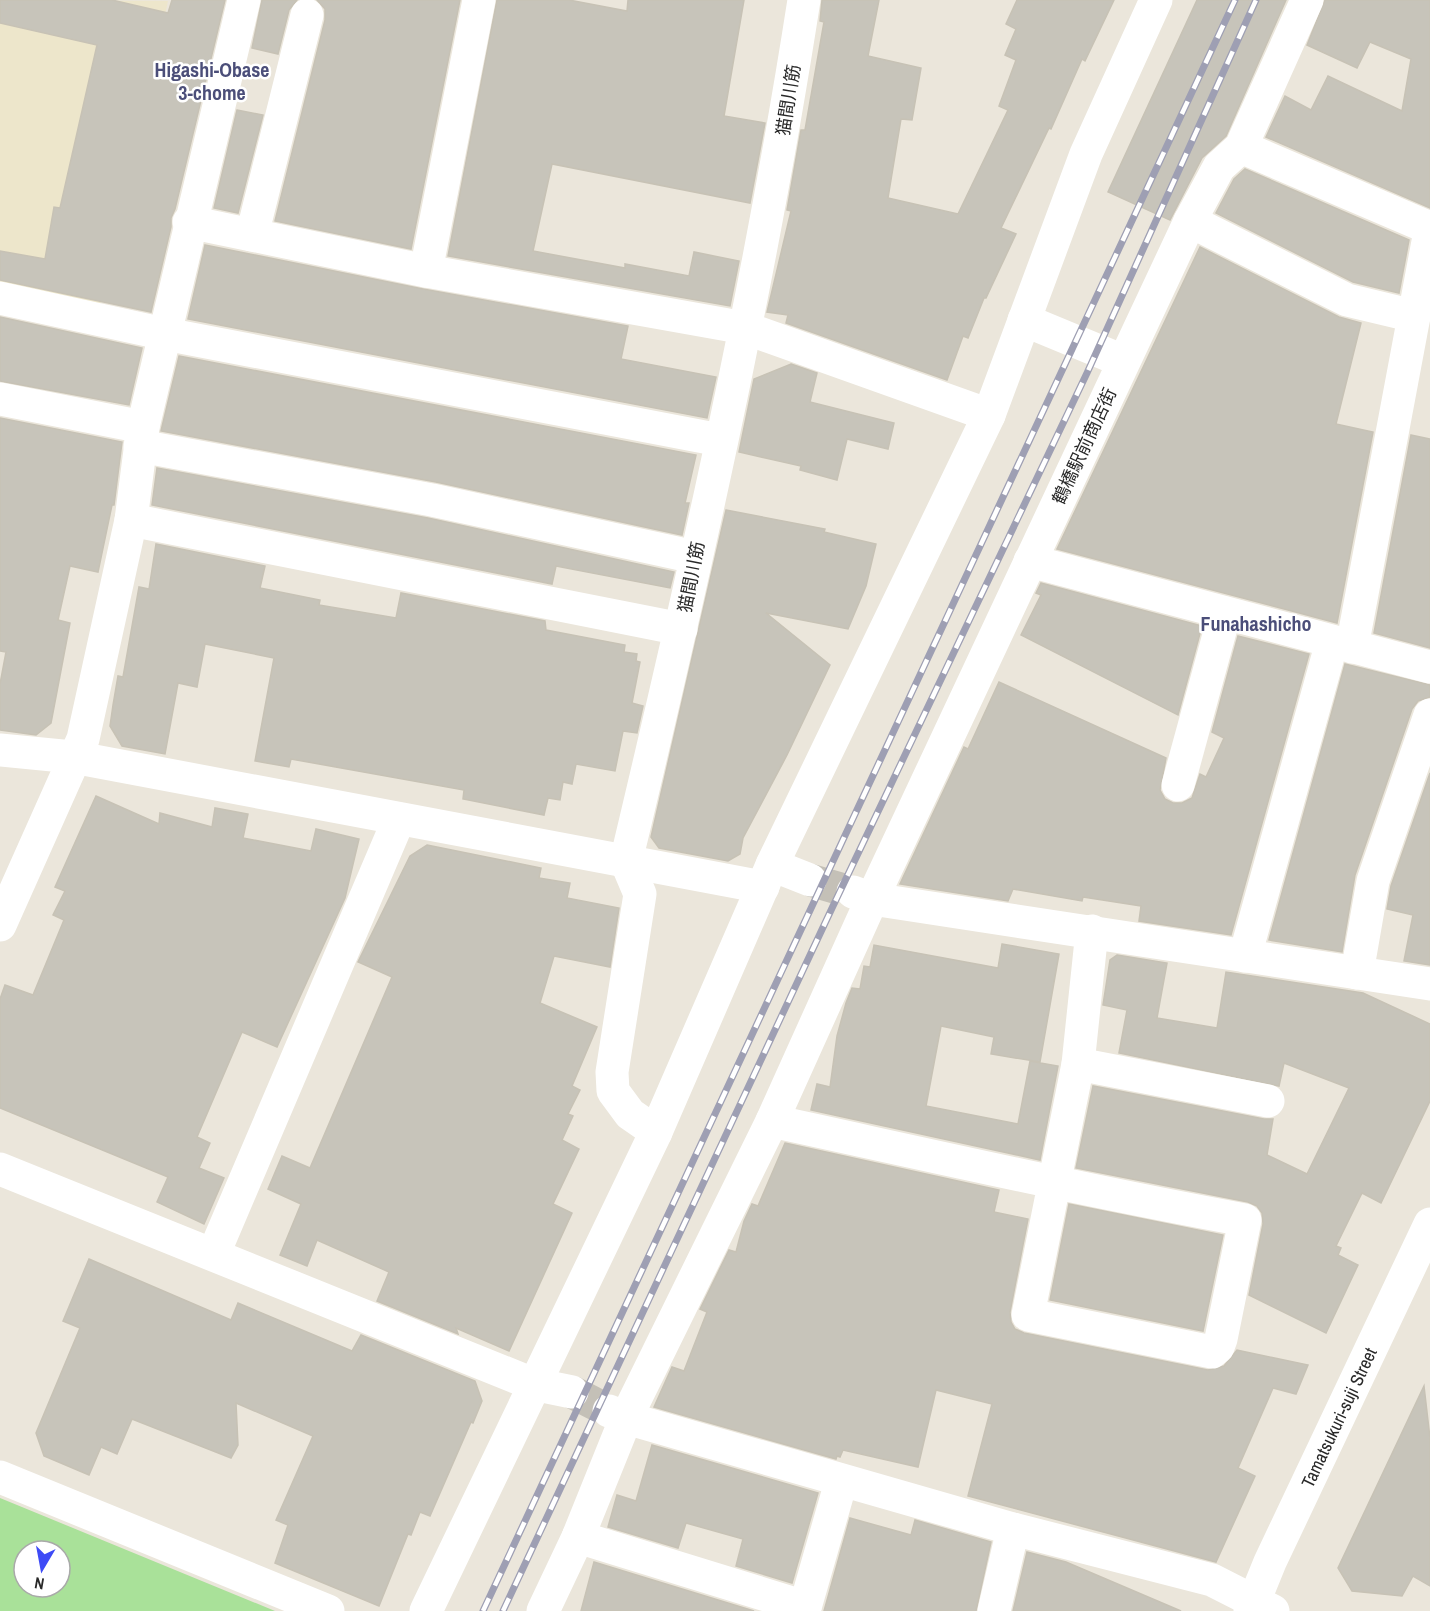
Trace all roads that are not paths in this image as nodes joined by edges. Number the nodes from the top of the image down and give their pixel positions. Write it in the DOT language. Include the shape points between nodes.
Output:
graph roads {
  1 [pos="244,0"];
  2 [pos="479,0"];
  3 [pos="804,0"];
  4 [pos="1156,0"];
  5 [pos="1307,0"];
  6 [pos="307,15"];
  7 [pos="1241,147"];
  8 [pos="1190,221"];
  9 [pos="189,222"];
  10 [pos="1430,230"];
  11 [pos="252,235"];
  12 [pos="426,271"];
  13 [pos="0,298"];
  14 [pos="1414,316"];
  15 [pos="1024,320"];
  16 [pos="745,328"];
  17 [pos="165,333"];
  18 [pos="1124,362"];
  19 [pos="0,399"];
  20 [pos="989,416"];
  21 [pos="141,437"];
  22 [pos="720,440"];
  23 [pos="130,520"];
  24 [pos="695,558"];
  25 [pos="1030,561"];
  26 [pos="1225,613"];
  27 [pos="681,629"];
  28 [pos="1342,644"];
  29 [pos="1430,666"];
  30 [pos="1430,715"];
  31 [pos="0,750"];
  32 [pos="73,757"];
  33 [pos="1178,785"];
  34 [pos="399,819"];
  35 [pos="626,861"];
  36 [pos="767,876"];
  37 [pos="810,880"];
  38 [pos="862,896"];
  39 [pos="0,925"];
  40 [pos="1092,931"];
  41 [pos="1245,956"];
  42 [pos="1358,973"];
  43 [pos="1430,984"];
  44 [pos="1078,1064"];
  45 [pos="1268,1101"];
  46 [pos="772,1121"];
  47 [pos="656,1132"];
  48 [pos="0,1169"];
  49 [pos="1054,1183"];
  50 [pos="1430,1224"];
  51 [pos="214,1253"];
  52 [pos="533,1384"];
  53 [pos="572,1392"];
  54 [pos="617,1415"];
  55 [pos="0,1477"];
  56 [pos="842,1482"];
  57 [pos="1013,1529"];
  58 [pos="578,1536"];
  59 [pos="1259,1608"];
  60 [pos="804,1609"];
  61 [pos="328,1611"];
  62 [pos="426,1611"];
  63 [pos="543,1611"];
  64 [pos="994,1611"];
  1 -- 9 [label="street"];
  2 -- 12 [label="street"];
  3 -- 16 [label="street, 猫間川筋" via="777,174"];
  4 -- 15 [label="street" via="1086,154"];
  5 -- 7 [label="street, 鶴橋駅前商店街"];
  6 -- 11 [label="street"];
  7 -- 8 [label="street, 鶴橋駅前商店街" via="1219,167"];
  7 -- 10 [label="street"];
  8 -- 14 [label="street" via="1347,300"];
  8 -- 18 [label="street, 鶴橋駅前商店街"];
  9 -- 11 [label="street"];
  9 -- 17 [label="street"];
  10 -- 14 [label="street"];
  11 -- 12 [label="street"];
  12 -- 16 [label="street"];
  13 -- 17 [label="street"];
  14 -- 28 [label="street"];
  15 -- 18 [label="street"];
  15 -- 20 [label="street"];
  16 -- 20 [label="street"];
  16 -- 22 [label="street, 猫間川筋"];
  17 -- 21 [label="street"];
  17 -- 22 [label="street"];
  18 -- 25 [label="street, 鶴橋駅前商店街"];
  19 -- 21 [label="street"];
  20 -- 36 [label="street"];
  21 -- 23 [label="street"];
  21 -- 24 [label="street"];
  22 -- 24 [label="street, 猫間川筋"];
  23 -- 27 [label="street"];
  23 -- 32 [label="street" via="83,739"];
  24 -- 27 [label="street, 猫間川筋"];
  25 -- 26 [label="street"];
  25 -- 38 [label="street, 鶴橋駅前商店街"];
  26 -- 28 [label="street"];
  26 -- 33 [label="street"];
  27 -- 35 [label="street, 猫間川筋"];
  28 -- 29 [label="street"];
  28 -- 41 [label="street"];
  30 -- 42 [label="street" via="1373,882"];
  31 -- 32 [label="street"];
  32 -- 34 [label="street"];
  32 -- 39 [label="street"];
  34 -- 35 [label="street"];
  34 -- 51 [label="street"];
  35 -- 36 [label="street"];
  35 -- 47 [label="street" via="640,894 612,1072 613,1091 630,1114"];
  36 -- 37 [label="street"];
  36 -- 47 [label="street"];
  38 -- 40 [label="street"];
  38 -- 46 [label="street, 鶴橋駅前商店街"];
  40 -- 41 [label="street"];
  40 -- 44 [label="street"];
  41 -- 42 [label="street"];
  42 -- 43 [label="street"];
  44 -- 45 [label="street"];
  44 -- 49 [label="street"];
  46 -- 49 [label="street"];
  46 -- 54 [label="street, 鶴橋駅前商店街"];
  47 -- 52 [label="street"];
  48 -- 51 [label="street"];
  49 -- 49 [label="street" via="1245,1220 1218,1347 1212,1352 1028,1315"];
  50 -- 59 [label="street, Tamatsukuri-suji Street" via="1270,1562"];
  51 -- 52 [label="street"];
  52 -- 53 [label="street"];
  52 -- 62 [label="street"];
  54 -- 56 [label="street"];
  54 -- 58 [label="street, 鶴橋駅前商店街"];
  55 -- 61 [label="street"];
  56 -- 57 [label="street"];
  56 -- 60 [label="street"];
  57 -- 59 [label="street" via="1212,1580"];
  57 -- 64 [label="street"];
  58 -- 60 [label="street"];
  58 -- 63 [label="street, 鶴橋駅前商店街"];
}
